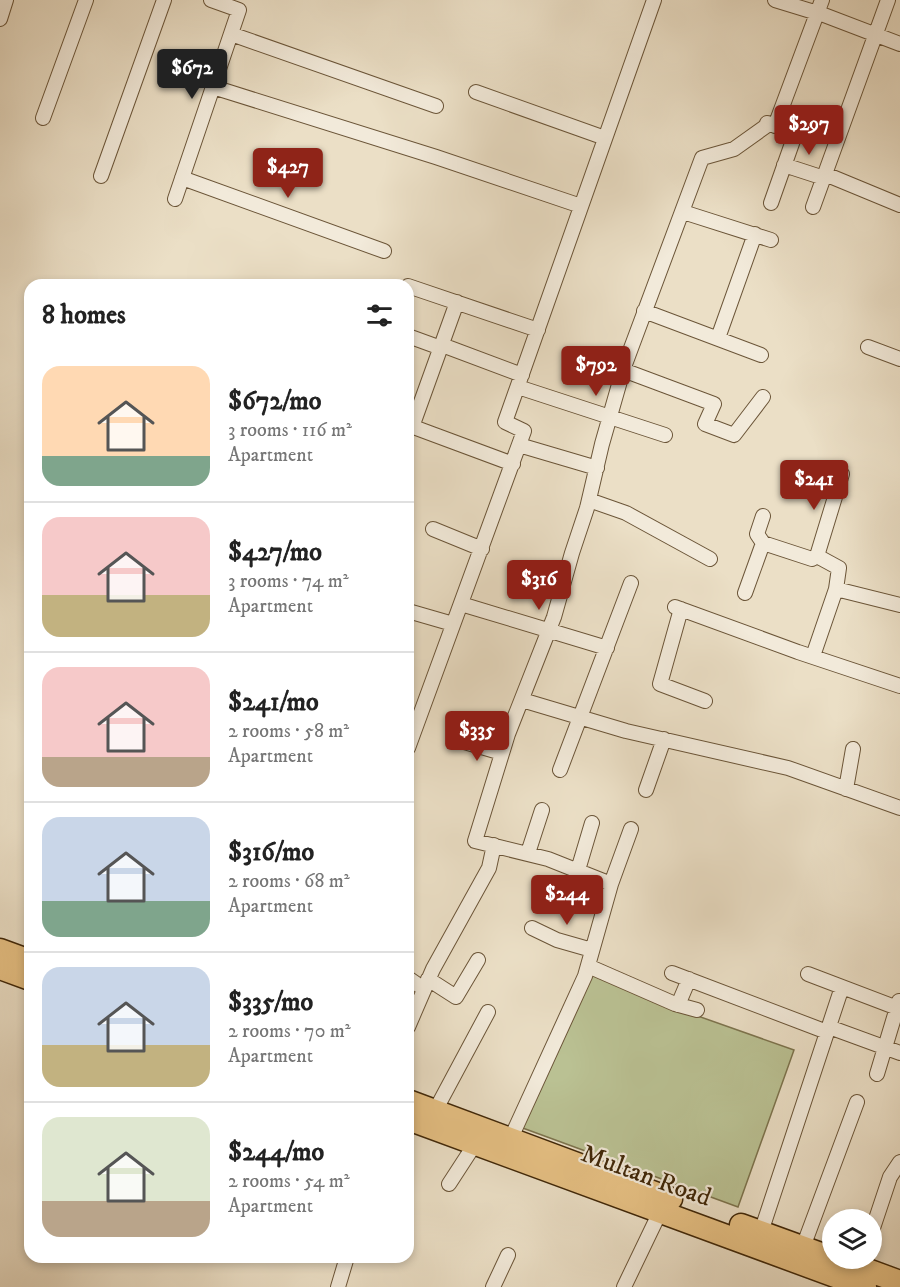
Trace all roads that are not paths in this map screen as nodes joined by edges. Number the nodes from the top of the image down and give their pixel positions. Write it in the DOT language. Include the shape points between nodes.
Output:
graph roads {
  1 [pos="6,0"];
  2 [pos="86,0"];
  3 [pos="164,0"];
  4 [pos="211,0"];
  5 [pos="654,0"];
  6 [pos="775,0"];
  7 [pos="888,0"];
  8 [pos="820,7"];
  9 [pos="0,19"];
  10 [pos="231,34"];
  11 [pos="876,35"];
  12 [pos="900,44"];
  13 [pos="213,87"];
  14 [pos="476,92"];
  15 [pos="436,106"];
  16 [pos="43,118"];
  17 [pos="768,123"];
  18 [pos="796,132"];
  19 [pos="812,137"];
  20 [pos="605,138"];
  21 [pos="784,165"];
  22 [pos="101,176"];
  23 [pos="825,176"];
  24 [pos="182,178"];
  25 [pos="175,199"];
  26 [pos="771,203"];
  27 [pos="900,205"];
  28 [pos="581,206"];
  29 [pos="813,207"];
  30 [pos="683,212"];
  31 [pos="755,234"];
  32 [pos="771,240"];
  33 [pos="384,251"];
  34 [pos="414,289"];
  35 [pos="458,302"];
  36 [pos="644,311"];
  37 [pos="538,330"];
  38 [pos="414,338"];
  39 [pos="718,338"];
  40 [pos="442,346"];
  41 [pos="868,347"];
  42 [pos="761,355"];
  43 [pos="900,359"];
  44 [pos="623,370"];
  45 [pos="520,381"];
  46 [pos="763,397"];
  47 [pos="414,416"];
  48 [pos="609,418"];
  49 [pos="414,427"];
  50 [pos="665,435"];
  51 [pos="519,445"];
  52 [pos="513,464"];
  53 [pos="597,468"];
  54 [pos="842,474"];
  55 [pos="589,500"];
  56 [pos="763,516"];
  57 [pos="433,529"];
  58 [pos="763,543"];
  59 [pos="482,549"];
  60 [pos="817,556"];
  61 [pos="710,559"];
  62 [pos="631,583"];
  63 [pos="836,589"];
  64 [pos="744,593"];
  65 [pos="461,604"];
  66 [pos="900,605"];
  67 [pos="414,613"];
  68 [pos="453,624"];
  69 [pos="549,630"];
  70 [pos="607,648"];
  71 [pos="813,656"];
  72 [pos="900,686"];
  73 [pos="522,700"];
  74 [pos="705,701"];
  75 [pos="580,717"];
  76 [pos="414,731"];
  77 [pos="664,740"];
  78 [pos="461,741"];
  79 [pos="853,749"];
  80 [pos="502,753"];
  81 [pos="560,770"];
  82 [pos="846,789"];
  83 [pos="646,790"];
  84 [pos="900,808"];
  85 [pos="542,810"];
  86 [pos="592,823"];
  87 [pos="631,829"];
  88 [pos="495,845"];
  89 [pos="528,853"];
  90 [pos="578,870"];
  91 [pos="611,884"];
  92 [pos="532,928"];
  93 [pos="0,950"];
  94 [pos="592,950"];
  95 [pos="24,959"];
  96 [pos="478,960"];
  97 [pos="588,966"];
  98 [pos="0,968"];
  99 [pos="672,973"];
  100 [pos="808,974"];
  101 [pos="24,977"];
  102 [pos="689,979"];
  103 [pos="414,980"];
  104 [pos="426,984"];
  105 [pos="842,987"];
  106 [pos="678,1005"];
  107 [pos="697,1010"];
  108 [pos="898,1011"];
  109 [pos="488,1012"];
  110 [pos="414,1013"];
  111 [pos="828,1029"];
  112 [pos="886,1048"];
  113 [pos="900,1053"];
  114 [pos="877,1074"];
  115 [pos="857,1102"];
  116 [pos="414,1103"];
  117 [pos="435,1111"];
  118 [pos="414,1121"];
  119 [pos="510,1140"];
  120 [pos="475,1144"];
  121 [pos="900,1162"];
  122 [pos="449,1184"];
  123 [pos="879,1209"];
  124 [pos="660,1212"];
  125 [pos="761,1232"];
  126 [pos="803,1247"];
  127 [pos="822,1254"];
  128 [pos="508,1255"];
  129 [pos="345,1263"];
  130 [pos="862,1271"];
  131 [pos="900,1282"];
  132 [pos="338,1287"];
  133 [pos="494,1287"];
  134 [pos="624,1287"];
  1 -- 9 [label="street"];
  2 -- 16 [label="street"];
  3 -- 22 [label="street"];
  4 -- 10 [label="street" via="239,10"];
  5 -- 20 [label="street"];
  6 -- 8 [label="street"];
  7 -- 11 [label="street"];
  8 -- 11 [label="street"];
  8 -- 17 [label="street"];
  10 -- 13 [label="street"];
  10 -- 15 [label="street"];
  11 -- 12 [label="street"];
  11 -- 23 [label="street"];
  13 -- 24 [label="street"];
  13 -- 28 [label="street"];
  14 -- 20 [label="street"];
  17 -- 18 [label="street"];
  17 -- 30 [label="street" via="734,149 702,158"];
  18 -- 19 [label="street"];
  18 -- 21 [label="street"];
  20 -- 28 [label="street"];
  21 -- 23 [label="street"];
  21 -- 26 [label="street"];
  23 -- 27 [label="street"];
  23 -- 29 [label="street"];
  24 -- 25 [label="street"];
  24 -- 33 [label="street"];
  28 -- 37 [label="street"];
  30 -- 31 [label="street"];
  30 -- 36 [label="street"];
  31 -- 32 [label="street"];
  31 -- 39 [label="street"];
  34 -- 35 [label="street"];
  35 -- 37 [label="street"];
  35 -- 40 [label="street"];
  36 -- 39 [label="street"];
  36 -- 44 [label="street"];
  37 -- 45 [label="street"];
  38 -- 40 [label="street"];
  39 -- 42 [label="street"];
  40 -- 45 [label="street"];
  40 -- 47 [label="street"];
  41 -- 43 [label="street"];
  44 -- 46 [label="street" via="714,404 705,424 734,435"];
  44 -- 48 [label="street"];
  45 -- 48 [label="street"];
  45 -- 51 [label="street" via="505,422 524,431"];
  48 -- 50 [label="street"];
  48 -- 53 [label="street"];
  49 -- 52 [label="street"];
  51 -- 52 [label="street"];
  51 -- 53 [label="street"];
  52 -- 59 [label="street"];
  53 -- 55 [label="street"];
  54 -- 60 [label="street"];
  55 -- 61 [label="street" via="626,513"];
  55 -- 69 [label="street"];
  56 -- 58 [label="street" via="757,534"];
  57 -- 59 [label="street"];
  58 -- 60 [label="street" via="812,559"];
  58 -- 64 [label="street"];
  59 -- 65 [label="street"];
  60 -- 63 [label="street" via="839,568"];
  62 -- 70 [label="street"];
  63 -- 66 [label="street"];
  63 -- 71 [label="street"];
  65 -- 68 [label="street"];
  65 -- 69 [label="street"];
  67 -- 68 [label="street"];
  68 -- 76 [label="street"];
  69 -- 70 [label="street"];
  69 -- 73 [label="street"];
  70 -- 75 [label="street"];
  71 -- 72 [label="street"];
  71 -- 74 [label="street" via="678,608 660,684"];
  73 -- 75 [label="street"];
  73 -- 80 [label="street"];
  75 -- 77 [label="street"];
  75 -- 81 [label="street"];
  77 -- 82 [label="street" via="788,768"];
  77 -- 83 [label="street"];
  78 -- 80 [label="street"];
  79 -- 82 [label="street"];
  80 -- 88 [label="street" via="475,841"];
  82 -- 84 [label="street"];
  85 -- 89 [label="street"];
  86 -- 90 [label="street"];
  87 -- 91 [label="street"];
  88 -- 89 [label="street"];
  88 -- 104 [label="street" via="489,868"];
  89 -- 90 [label="street"];
  90 -- 91 [label="street"];
  91 -- 94 [label="street"];
  92 -- 94 [label="street"];
  93 -- 95 [label="main road"];
  94 -- 97 [label="street"];
  96 -- 104 [label="street" via="456,997"];
  97 -- 106 [label="street"];
  97 -- 119 [label="street"];
  98 -- 101 [label="main road"];
  99 -- 102 [label="street"];
  100 -- 105 [label="street"];
  102 -- 106 [label="street"];
  102 -- 111 [label="street"];
  103 -- 104 [label="street"];
  104 -- 110 [label="street"];
  105 -- 108 [label="street"];
  105 -- 111 [label="street"];
  106 -- 107 [label="street"];
  108 -- 112 [label="street"];
  109 -- 117 [label="street"];
  111 -- 112 [label="street"];
  111 -- 125 [label="street"];
  112 -- 113 [label="street"];
  112 -- 114 [label="street"];
  115 -- 126 [label="street"];
  116 -- 117 [label="main road, Multan Road"];
  117 -- 119 [label="main road, Multan Road"];
  118 -- 120 [label="main road, Multan Road"];
  119 -- 125 [label="main road, Multan Road"];
  120 -- 122 [label="street"];
  120 -- 124 [label="main road, Multan Road"];
  121 -- 123 [label="street"];
  124 -- 130 [label="main road, Multan Road"];
  124 -- 134 [label="street"];
  125 -- 126 [label="main road, Multan Road"];
  126 -- 127 [label="main road, Multan Road"];
  128 -- 133 [label="street"];
  129 -- 132 [label="street"];
  130 -- 131 [label="main road, Multan Road"];
}
